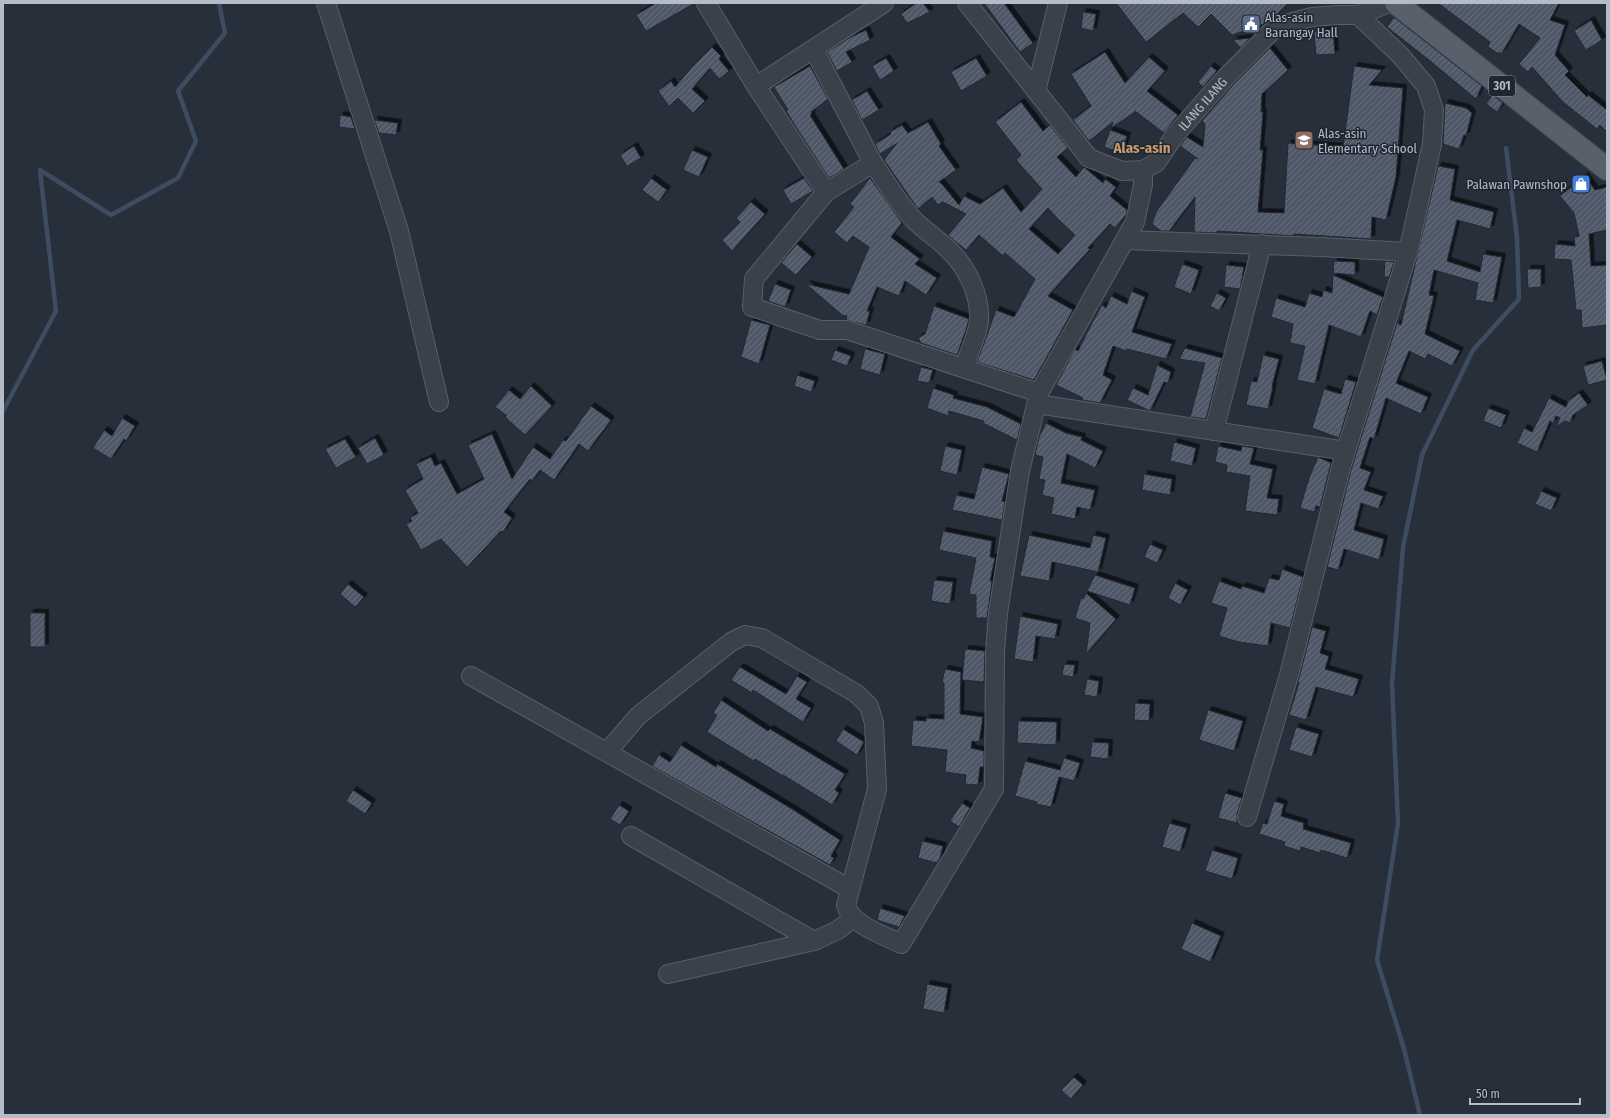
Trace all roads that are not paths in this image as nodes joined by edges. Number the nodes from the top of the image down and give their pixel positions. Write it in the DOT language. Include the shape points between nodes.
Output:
graph roads {
  1 [pos="326,3"];
  2 [pos="706,3"];
  3 [pos="884,3"];
  4 [pos="967,3"];
  5 [pos="1058,3"];
  6 [pos="1401,5"];
  7 [pos="1358,15"];
  8 [pos="814,50"];
  9 [pos="756,86"];
  10 [pos="1036,91"];
  11 [pos="873,163"];
  12 [pos="1607,169"];
  13 [pos="1143,170"];
  14 [pos="826,192"];
  15 [pos="1126,240"];
  16 [pos="1262,244"];
  17 [pos="1408,252"];
  18 [pos="964,368"];
  19 [pos="1038,399"];
  20 [pos="439,402"];
  21 [pos="1214,431"];
  22 [pos="1346,451"];
  23 [pos="471,676"];
  24 [pos="607,752"];
  25 [pos="1247,817"];
  26 [pos="631,836"];
  27 [pos="850,889"];
  28 [pos="853,918"];
  29 [pos="814,941"];
  30 [pos="668,974"];
  1 -- 20 [label="street" via="398,231"];
  2 -- 9 [label="street"];
  3 -- 8 [label="street"];
  4 -- 10 [label="street"];
  5 -- 10 [label="street"];
  6 -- 7 [label="street, ILANG ILANG"];
  6 -- 12 [label="main road, 301"];
  7 -- 13 [label="street, ILANG ILANG" via="1312,17 1277,26 1226,77 1175,135 1156,163"];
  7 -- 17 [label="street" via="1401,56 1426,86 1434,110 1432,144"];
  8 -- 9 [label="street"];
  8 -- 11 [label="street"];
  9 -- 14 [label="street"];
  10 -- 13 [label="street" via="1089,158 1122,171"];
  11 -- 14 [label="street"];
  11 -- 18 [label="street" via="905,210 960,262 975,291 979,322"];
  13 -- 15 [label="street" via="1143,185 1135,222"];
  14 -- 18 [label="street" via="754,279 752,307 820,330 847,330"];
  15 -- 16 [label="street"];
  15 -- 19 [label="street"];
  16 -- 17 [label="street"];
  16 -- 21 [label="street"];
  17 -- 22 [label="street"];
  18 -- 19 [label="street"];
  19 -- 21 [label="street"];
  19 -- 28 [label="street" via="1020,471 998,613 994,789 901,944"];
  21 -- 22 [label="street"];
  22 -- 25 [label="street" via="1289,675"];
  23 -- 24 [label="street"];
  24 -- 27 [label="street"];
  24 -- 27 [label="street" via="638,716 731,642 745,635 762,638 857,694 869,706 874,723 877,788"];
  26 -- 29 [label="street"];
  27 -- 28 [label="street" via="846,905 847,912"];
  28 -- 29 [label="street" via="838,930"];
  29 -- 30 [label="street"];
}
